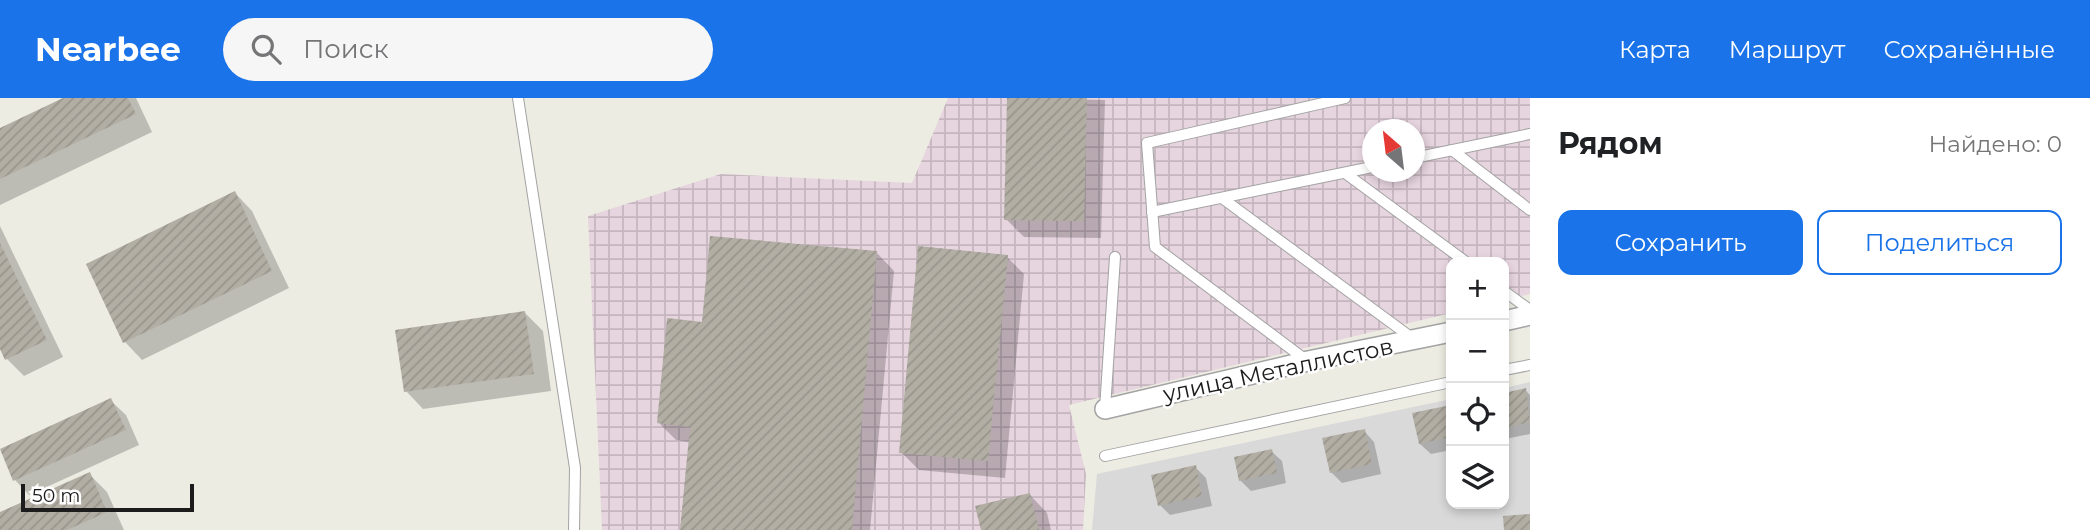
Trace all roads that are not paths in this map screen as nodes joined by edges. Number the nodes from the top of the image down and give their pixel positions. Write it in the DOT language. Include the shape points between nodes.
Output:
graph roads {
  1 [pos="518,98"];
  2 [pos="1345,98"];
  3 [pos="1530,134"];
  4 [pos="1452,150"];
  5 [pos="1425,156"];
  6 [pos="1362,169"];
  7 [pos="1345,173"];
  8 [pos="1222,198"];
  9 [pos="1530,210"];
  10 [pos="1152,212"];
  11 [pos="1115,257"];
  12 [pos="1459,257"];
  13 [pos="1509,295"];
  14 [pos="1530,313"];
  15 [pos="1507,320"];
  16 [pos="1446,333"];
  17 [pos="1416,340"];
  18 [pos="1308,361"];
  19 [pos="1530,365"];
  20 [pos="1509,369"];
  21 [pos="1446,383"];
  22 [pos="1105,409"];
  23 [pos="1105,456"];
  24 [pos="574,530"];
  1 -- 24 [label="lane" via="575,467"];
  2 -- 10 [label="lane" via="1147,143"];
  3 -- 4 [label="lane"];
  4 -- 5 [label="lane"];
  4 -- 9 [label="lane"];
  6 -- 7 [label="lane"];
  7 -- 8 [label="lane"];
  7 -- 12 [label="lane"];
  8 -- 10 [label="lane"];
  8 -- 17 [label="lane"];
  10 -- 18 [label="lane" via="1155,247"];
  11 -- 22 [label="lane"];
  13 -- 14 [label="lane"];
  14 -- 15 [label="street"];
  16 -- 17 [label="street, улица Металлистов"];
  17 -- 18 [label="street, улица Металлистов"];
  18 -- 22 [label="street, улица Металлистов"];
  19 -- 20 [label="lane"];
  21 -- 23 [label="lane"];
}
